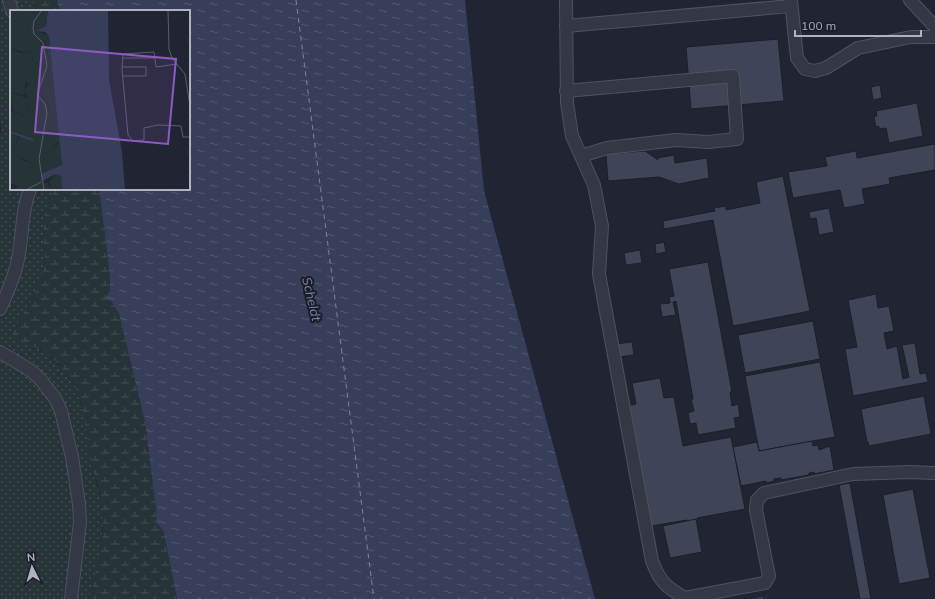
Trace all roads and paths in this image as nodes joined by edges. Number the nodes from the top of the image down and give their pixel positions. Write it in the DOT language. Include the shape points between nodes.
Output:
graph roads {
  1 [pos="9,0"];
  2 [pos="566,0"];
  3 [pos="910,0"];
  4 [pos="791,3"];
  5 [pos="12,10"];
  6 [pos="566,26"];
  7 [pos="935,27"];
  8 [pos="935,37"];
  9 [pos="566,90"];
  10 [pos="581,156"];
  11 [pos="30,190"];
  12 [pos="0,308"];
  13 [pos="0,352"];
  14 [pos="935,473"];
  15 [pos="70,599"];
  1 -- 5 [label="street"];
  2 -- 6 [label="street"];
  3 -- 7 [label="street"];
  4 -- 6 [label="street"];
  4 -- 8 [label="street" via="797,58 805,69 815,71 826,68 858,48 911,37"];
  6 -- 9 [label="street"];
  9 -- 10 [label="street" via="572,136"];
  9 -- 10 [label="street" via="733,76 737,139 708,142 676,140 607,148"];
  10 -- 14 [label="street" via="594,185 602,226 598,274 652,561 658,576 670,590 685,598 765,583 769,576 756,510 757,500 764,493 854,474"];
  11 -- 12 [label="street" via="25,203 18,260"];
  13 -- 15 [label="street" via="40,379 55,398 61,411 72,457 80,522"];
}
